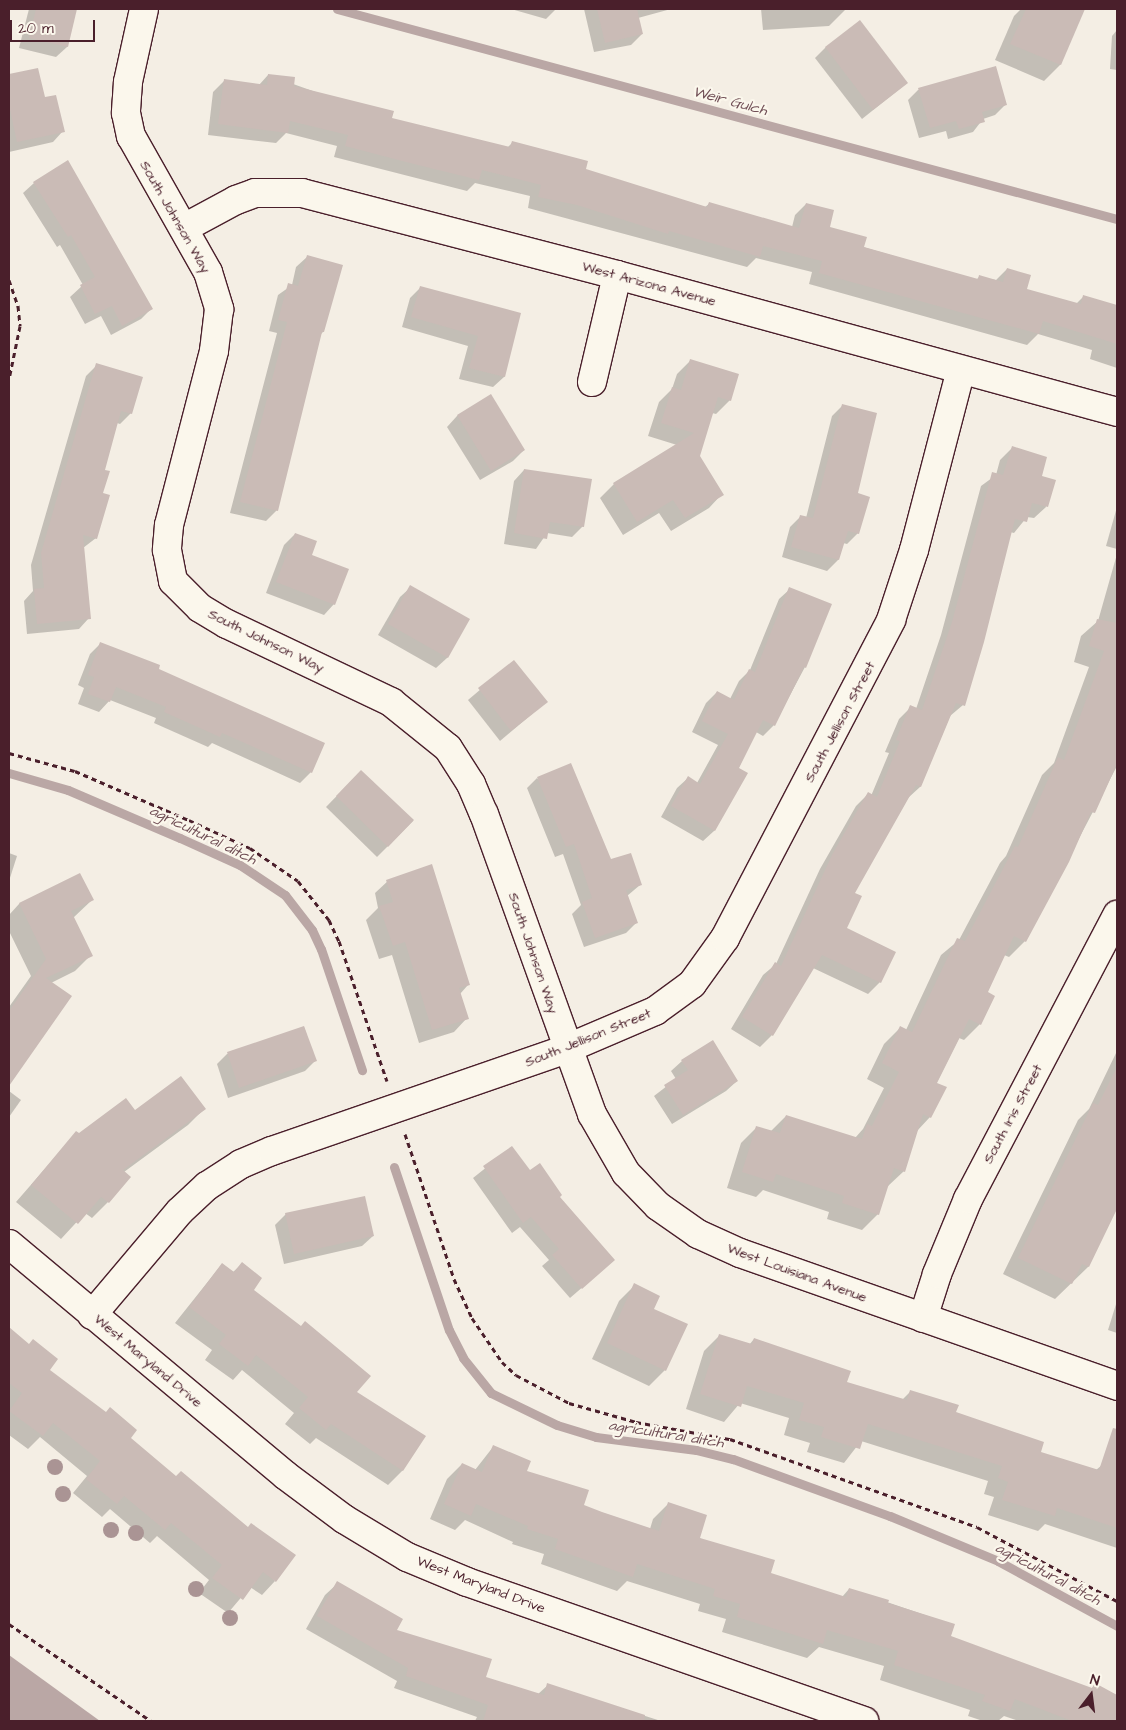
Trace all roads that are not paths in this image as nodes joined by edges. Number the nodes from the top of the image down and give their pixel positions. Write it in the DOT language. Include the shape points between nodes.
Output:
graph roads {
  1 [pos="144,9"];
  2 [pos="184,228"];
  3 [pos="617,275"];
  4 [pos="961,370"];
  5 [pos="592,382"];
  6 [pos="1117,412"];
  7 [pos="1117,915"];
  8 [pos="566,1049"];
  9 [pos="9,1244"];
  10 [pos="92,1315"];
  11 [pos="923,1318"];
  12 [pos="1117,1386"];
  13 [pos="864,1721"];
  1 -- 2 [label="street, South Johnson Way" via="128,82 128,123 140,157"];
  2 -- 3 [label="street, West Arizona Avenue" via="246,196 288,192 331,200"];
  2 -- 8 [label="street, South Johnson Way" via="211,278 217,296 219,322 168,525 167,550 173,581 200,608 227,624 391,702 448,748 471,784 484,814"];
  3 -- 4 [label="street, West Arizona Avenue"];
  3 -- 5 [label="street"];
  4 -- 6 [label="street, West Arizona Avenue"];
  4 -- 8 [label="street, South Jellison Street" via="914,550 891,620 718,952 692,984 670,1003"];
  7 -- 11 [label="street, South Iris Street" via="968,1198"];
  8 -- 10 [label="street, South Jellison Street" via="272,1151 226,1174 180,1210"];
  8 -- 11 [label="street, West Louisiana Avenue" via="610,1150 640,1189 678,1221 740,1253"];
  9 -- 10 [label="street, West Maryland Drive"];
  10 -- 13 [label="street, West Maryland Drive" via="285,1476 344,1519 407,1557 467,1582"];
  11 -- 12 [label="street, West Louisiana Avenue"];
}
